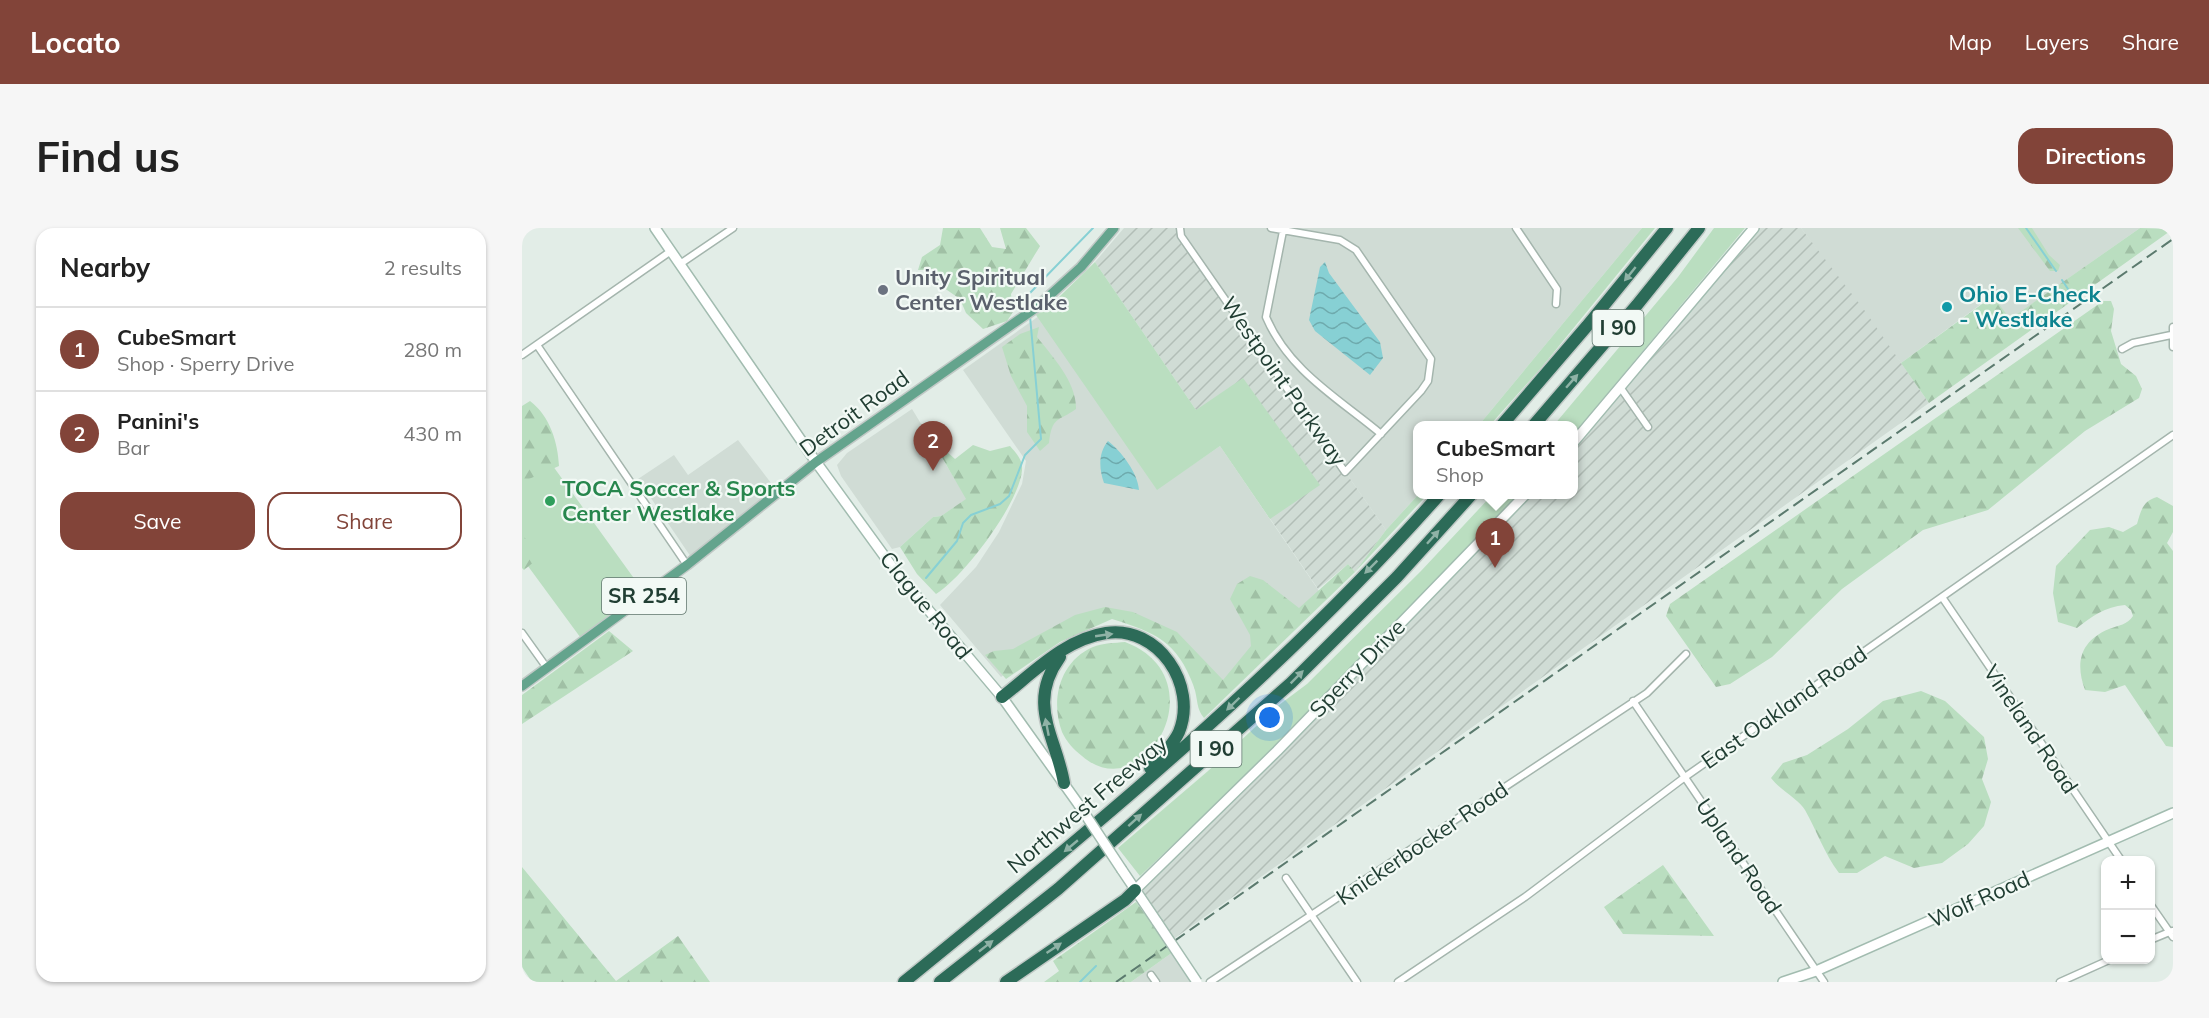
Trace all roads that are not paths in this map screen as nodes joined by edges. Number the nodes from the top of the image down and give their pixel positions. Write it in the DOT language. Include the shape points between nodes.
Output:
graph roads {
  1 [pos="655,228"];
  2 [pos="733,228"];
  3 [pos="1114,228"];
  4 [pos="1180,228"];
  5 [pos="1271,228"];
  6 [pos="1516,228"];
  7 [pos="1667,228"];
  8 [pos="1699,228"];
  9 [pos="1755,228"];
  10 [pos="1283,231"];
  11 [pos="671,251"];
  12 [pos="680,264"];
  13 [pos="1556,304"];
  14 [pos="2173,327"];
  15 [pos="2171,335"];
  16 [pos="537,345"];
  17 [pos="2173,347"];
  18 [pos="2122,349"];
  19 [pos="522,355"];
  20 [pos="1620,387"];
  21 [pos="1505,421"];
  22 [pos="1537,421"];
  23 [pos="1648,427"];
  24 [pos="1381,434"];
  25 [pos="2173,435"];
  26 [pos="1578,437"];
  27 [pos="816,462"];
  28 [pos="1436,499"];
  29 [pos="1468,499"];
  30 [pos="1522,499"];
  31 [pos="687,564"];
  32 [pos="1942,597"];
  33 [pos="522,633"];
  34 [pos="1066,648"];
  35 [pos="1686,654"];
  36 [pos="547,668"];
  37 [pos="522,686"];
  38 [pos="1002,697"];
  39 [pos="1633,701"];
  40 [pos="1685,777"];
  41 [pos="1064,783"];
  42 [pos="2173,813"];
  43 [pos="1108,815"];
  44 [pos="2107,842"];
  45 [pos="2117,856"];
  46 [pos="1286,878"];
  47 [pos="1135,890"];
  48 [pos="2155,910"];
  49 [pos="1311,916"];
  50 [pos="2172,933"];
  51 [pos="2155,939"];
  52 [pos="2101,964"];
  53 [pos="1816,970"];
  54 [pos="1151,975"];
  55 [pos="904,982"];
  56 [pos="940,982"];
  57 [pos="1006,982"];
  58 [pos="1156,982"];
  59 [pos="1197,982"];
  60 [pos="1210,982"];
  61 [pos="1357,982"];
  62 [pos="1398,982"];
  63 [pos="1783,982"];
  64 [pos="1824,982"];
  65 [pos="2060,982"];
  1 -- 11 [label="street, Clague Road"];
  2 -- 12 [label="street"];
  3 -- 27 [label="main road, Detroit Road / SR 254" via="1080,267 1036,307"];
  4 -- 24 [label="street, Westpoint Parkway" via="1180,236 1345,472"];
  5 -- 10 [label="street, Westpoint Parkway"];
  6 -- 13 [label="street" via="1557,289"];
  7 -- 21 [label="highway, I 90, one-way"];
  22 -- 8 [label="highway, I 90, one-way"];
  9 -- 20 [label="street"];
  10 -- 24 [label="street" via="1266,317 1271,328 1299,368"];
  10 -- 24 [label="street, Westpoint Parkway" via="1340,240 1356,250 1431,359 1428,381"];
  11 -- 12 [label="street, Clague Road"];
  11 -- 16 [label="street"];
  12 -- 27 [label="street, Clague Road"];
  14 -- 15 [label="street"];
  15 -- 17 [label="street"];
  15 -- 18 [label="street"];
  16 -- 19 [label="street"];
  16 -- 31 [label="street"];
  20 -- 23 [label="street"];
  20 -- 26 [label="street"];
  25 -- 32 [label="street, East Oakland Road"];
  27 -- 31 [label="main road, Detroit Road / SR 254"];
  27 -- 38 [label="street, Clague Road" via="893,568"];
  28 -- 43 [label="highway, Northwest Freeway / I 90, one-way" via="1290,649"];
  56 -- 29 [label="highway, Northwest Freeway / I 90, one-way" via="1058,889 1292,683"];
  30 -- 47 [label="street, Sperry Drive" via="1277,751"];
  31 -- 36 [label="main road, Detroit Road / SR 254"];
  32 -- 40 [label="street, East Oakland Road"];
  32 -- 44 [label="street, Vineland Road"];
  33 -- 36 [label="street"];
  34 -- 38 [label="highway"];
  41 -- 34 [label="highway, one-way" via="1048,733 1043,697 1054,665"];
  34 -- 43 [label="highway, one-way" via="1081,639 1108,633 1145,640 1163,653 1183,690 1179,732 1160,759"];
  35 -- 39 [label="street, Knickerbocker Road" via="1647,693"];
  36 -- 37 [label="main road, Detroit Road / SR 254"];
  38 -- 41 [label="street, Clague Road"];
  39 -- 40 [label="street, Upland Road"];
  39 -- 49 [label="street, Knickerbocker Road"];
  40 -- 53 [label="street, Upland Road"];
  40 -- 62 [label="street, East Oakland Road" via="1525,897"];
  41 -- 47 [label="street, Clague Road, bridge"];
  42 -- 44 [label="street, Wolf Road"];
  43 -- 55 [label="highway, Northwest Freeway / I 90, one-way"];
  44 -- 45 [label="street, Vineland Road"];
  44 -- 53 [label="street, Wolf Road"];
  46 -- 49 [label="street"];
  57 -- 47 [label="highway, one-way"];
  47 -- 59 [label="street, Clague Road, bridge"];
  48 -- 50 [label="street"];
  49 -- 60 [label="street, Knickerbocker Road"];
  49 -- 61 [label="street"];
  50 -- 51 [label="street"];
  52 -- 65 [label="street"];
  53 -- 63 [label="street, Wolf Road"];
  53 -- 64 [label="street, Upland Road"];
  54 -- 58 [label="street"];
}
